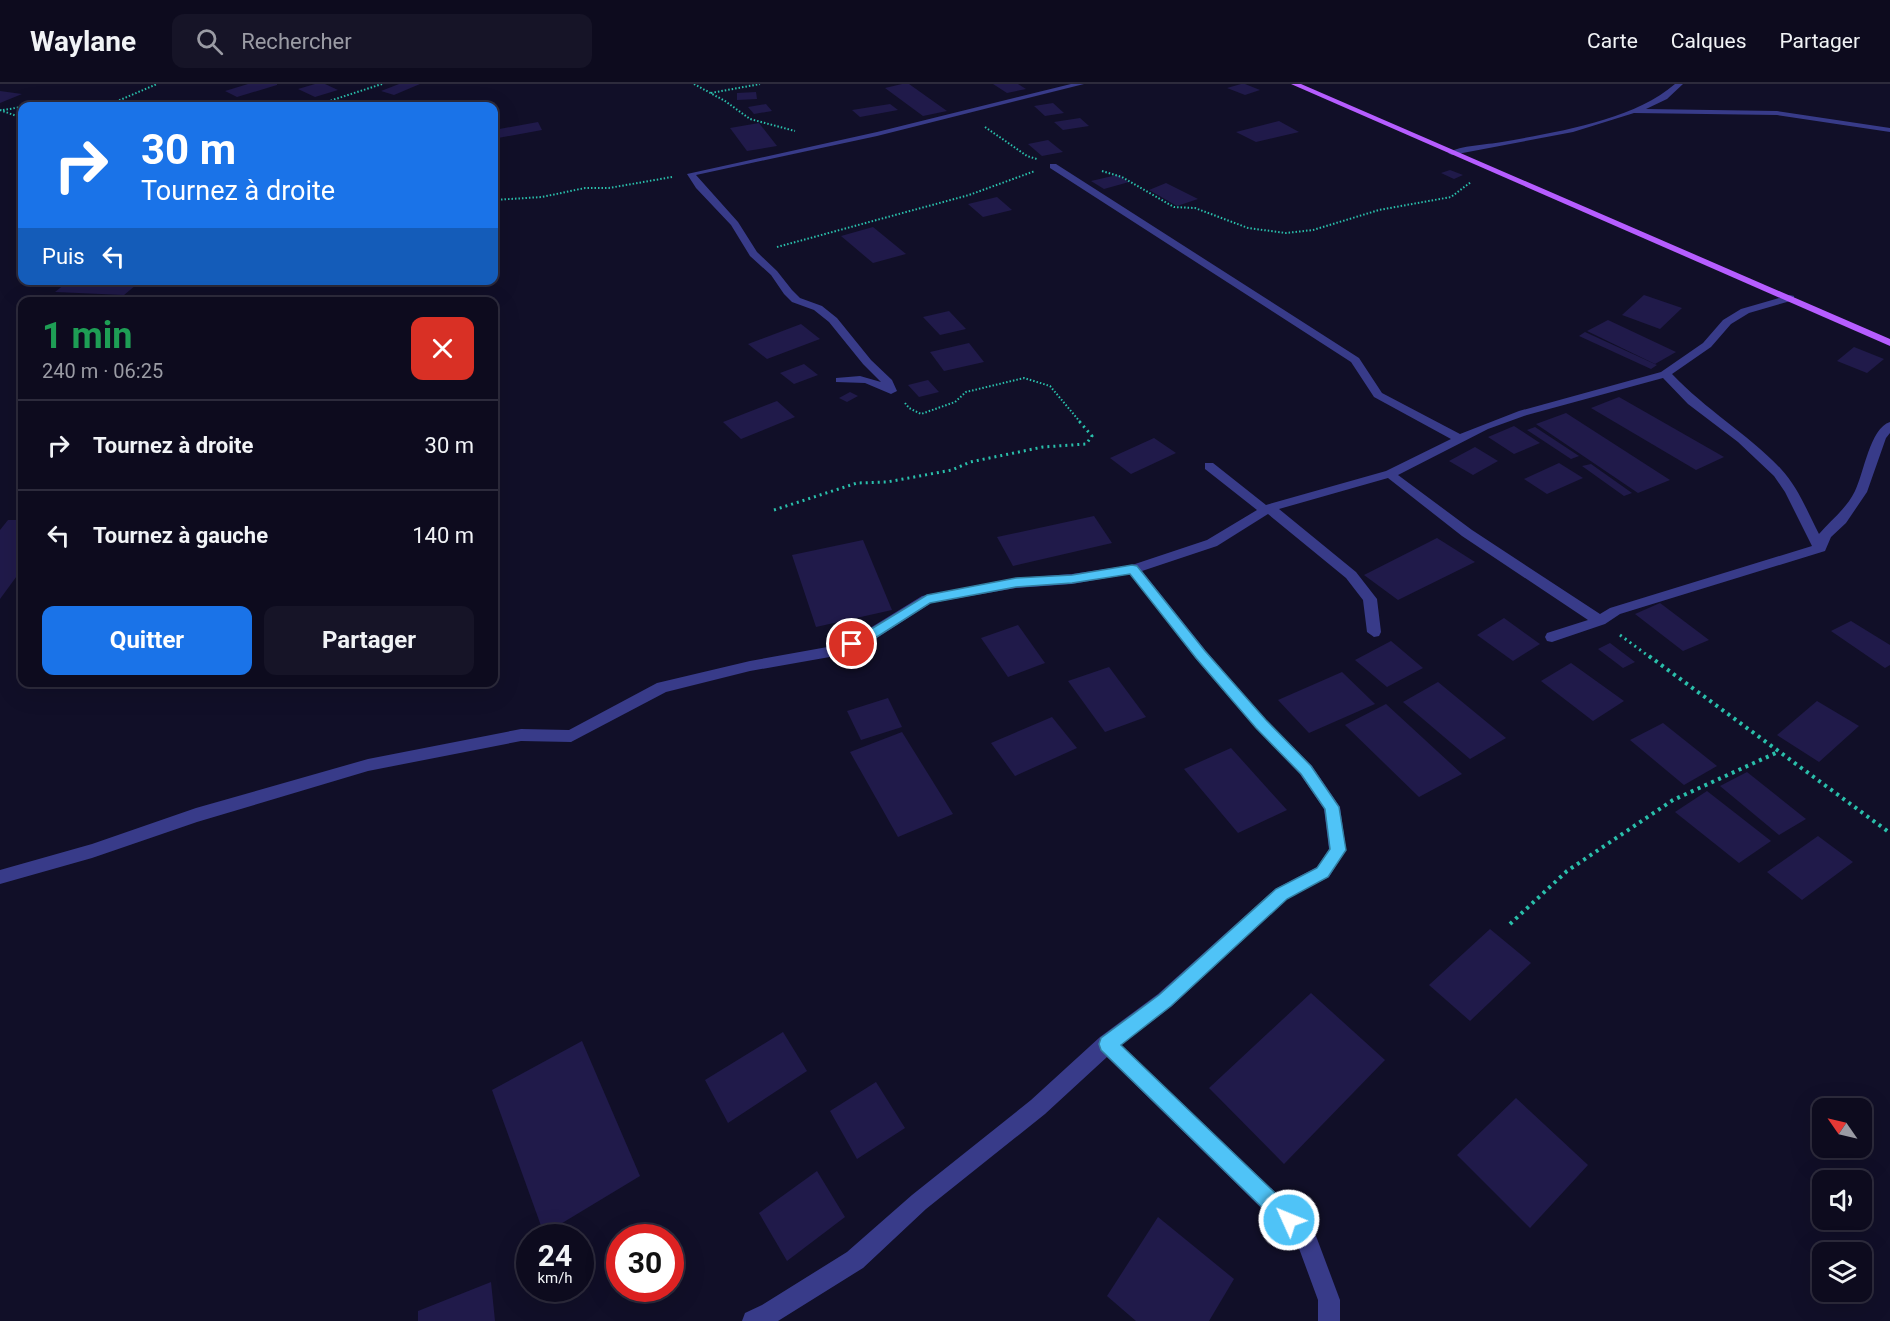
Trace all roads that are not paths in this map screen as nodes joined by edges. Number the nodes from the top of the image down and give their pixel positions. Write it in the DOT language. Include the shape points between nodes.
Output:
graph roads {
  1 [pos="1080,84"];
  2 [pos="1295,84"];
  3 [pos="1679,84"];
  4 [pos="1634,111"];
  5 [pos="1890,129"];
  6 [pos="1452,153"];
  7 [pos="1053,166"];
  8 [pos="1790,298"];
  9 [pos="1890,343"];
  10 [pos="1665,374"];
  11 [pos="840,380"];
  12 [pos="1890,426"];
  13 [pos="1458,438"];
  14 [pos="1209,466"];
  15 [pos="1390,474"];
  16 [pos="1267,509"];
  17 [pos="1820,548"];
  18 [pos="1132,569"];
  19 [pos="1600,621"];
  20 [pos="1374,632"];
  21 [pos="1552,637"];
  22 [pos="0,877"];
  23 [pos="1107,1044"];
  24 [pos="753,1321"];
  25 [pos="1329,1321"];
  1 -- 11 [label="street" via="691,174 735,224 753,254 796,300 818,308 833,320 888,382 891,391 873,381"];
  2 -- 6 [label="main road"];
  3 -- 4 [label="street" via="1676,90"];
  4 -- 5 [label="street" via="1777,113"];
  4 -- 6 [label="street" via="1507,145"];
  6 -- 8 [label="main road"];
  7 -- 13 [label="street" via="1355,360 1378,395"];
  8 -- 9 [label="main road"];
  8 -- 10 [label="street" via="1745,311 1727,322 1707,345"];
  10 -- 13 [label="street" via="1523,413"];
  10 -- 17 [label="street" via="1692,402 1778,473"];
  12 -- 17 [label="street" via="1880,438 1861,492 1841,520 1825,534"];
  13 -- 15 [label="street"];
  14 -- 16 [label="street"];
  15 -- 16 [label="street"];
  15 -- 19 [label="street" via="1467,533"];
  16 -- 18 [label="street" via="1212,543"];
  16 -- 20 [label="street" via="1352,575 1370,599"];
  17 -- 19 [label="street" via="1615,611"];
  18 -- 22 [label="street" via="927,599 867,637 836,651 662,687 570,736 520,735 369,765"];
  18 -- 23 [label="street" via="1253,715 1306,770 1332,807 1338,850 1323,872 1281,894 1165,1000"];
  19 -- 21 [label="street"];
  23 -- 24 [label="street" via="855,1260"];
  23 -- 25 [label="street" via="1305,1236 1329,1300"];
}
